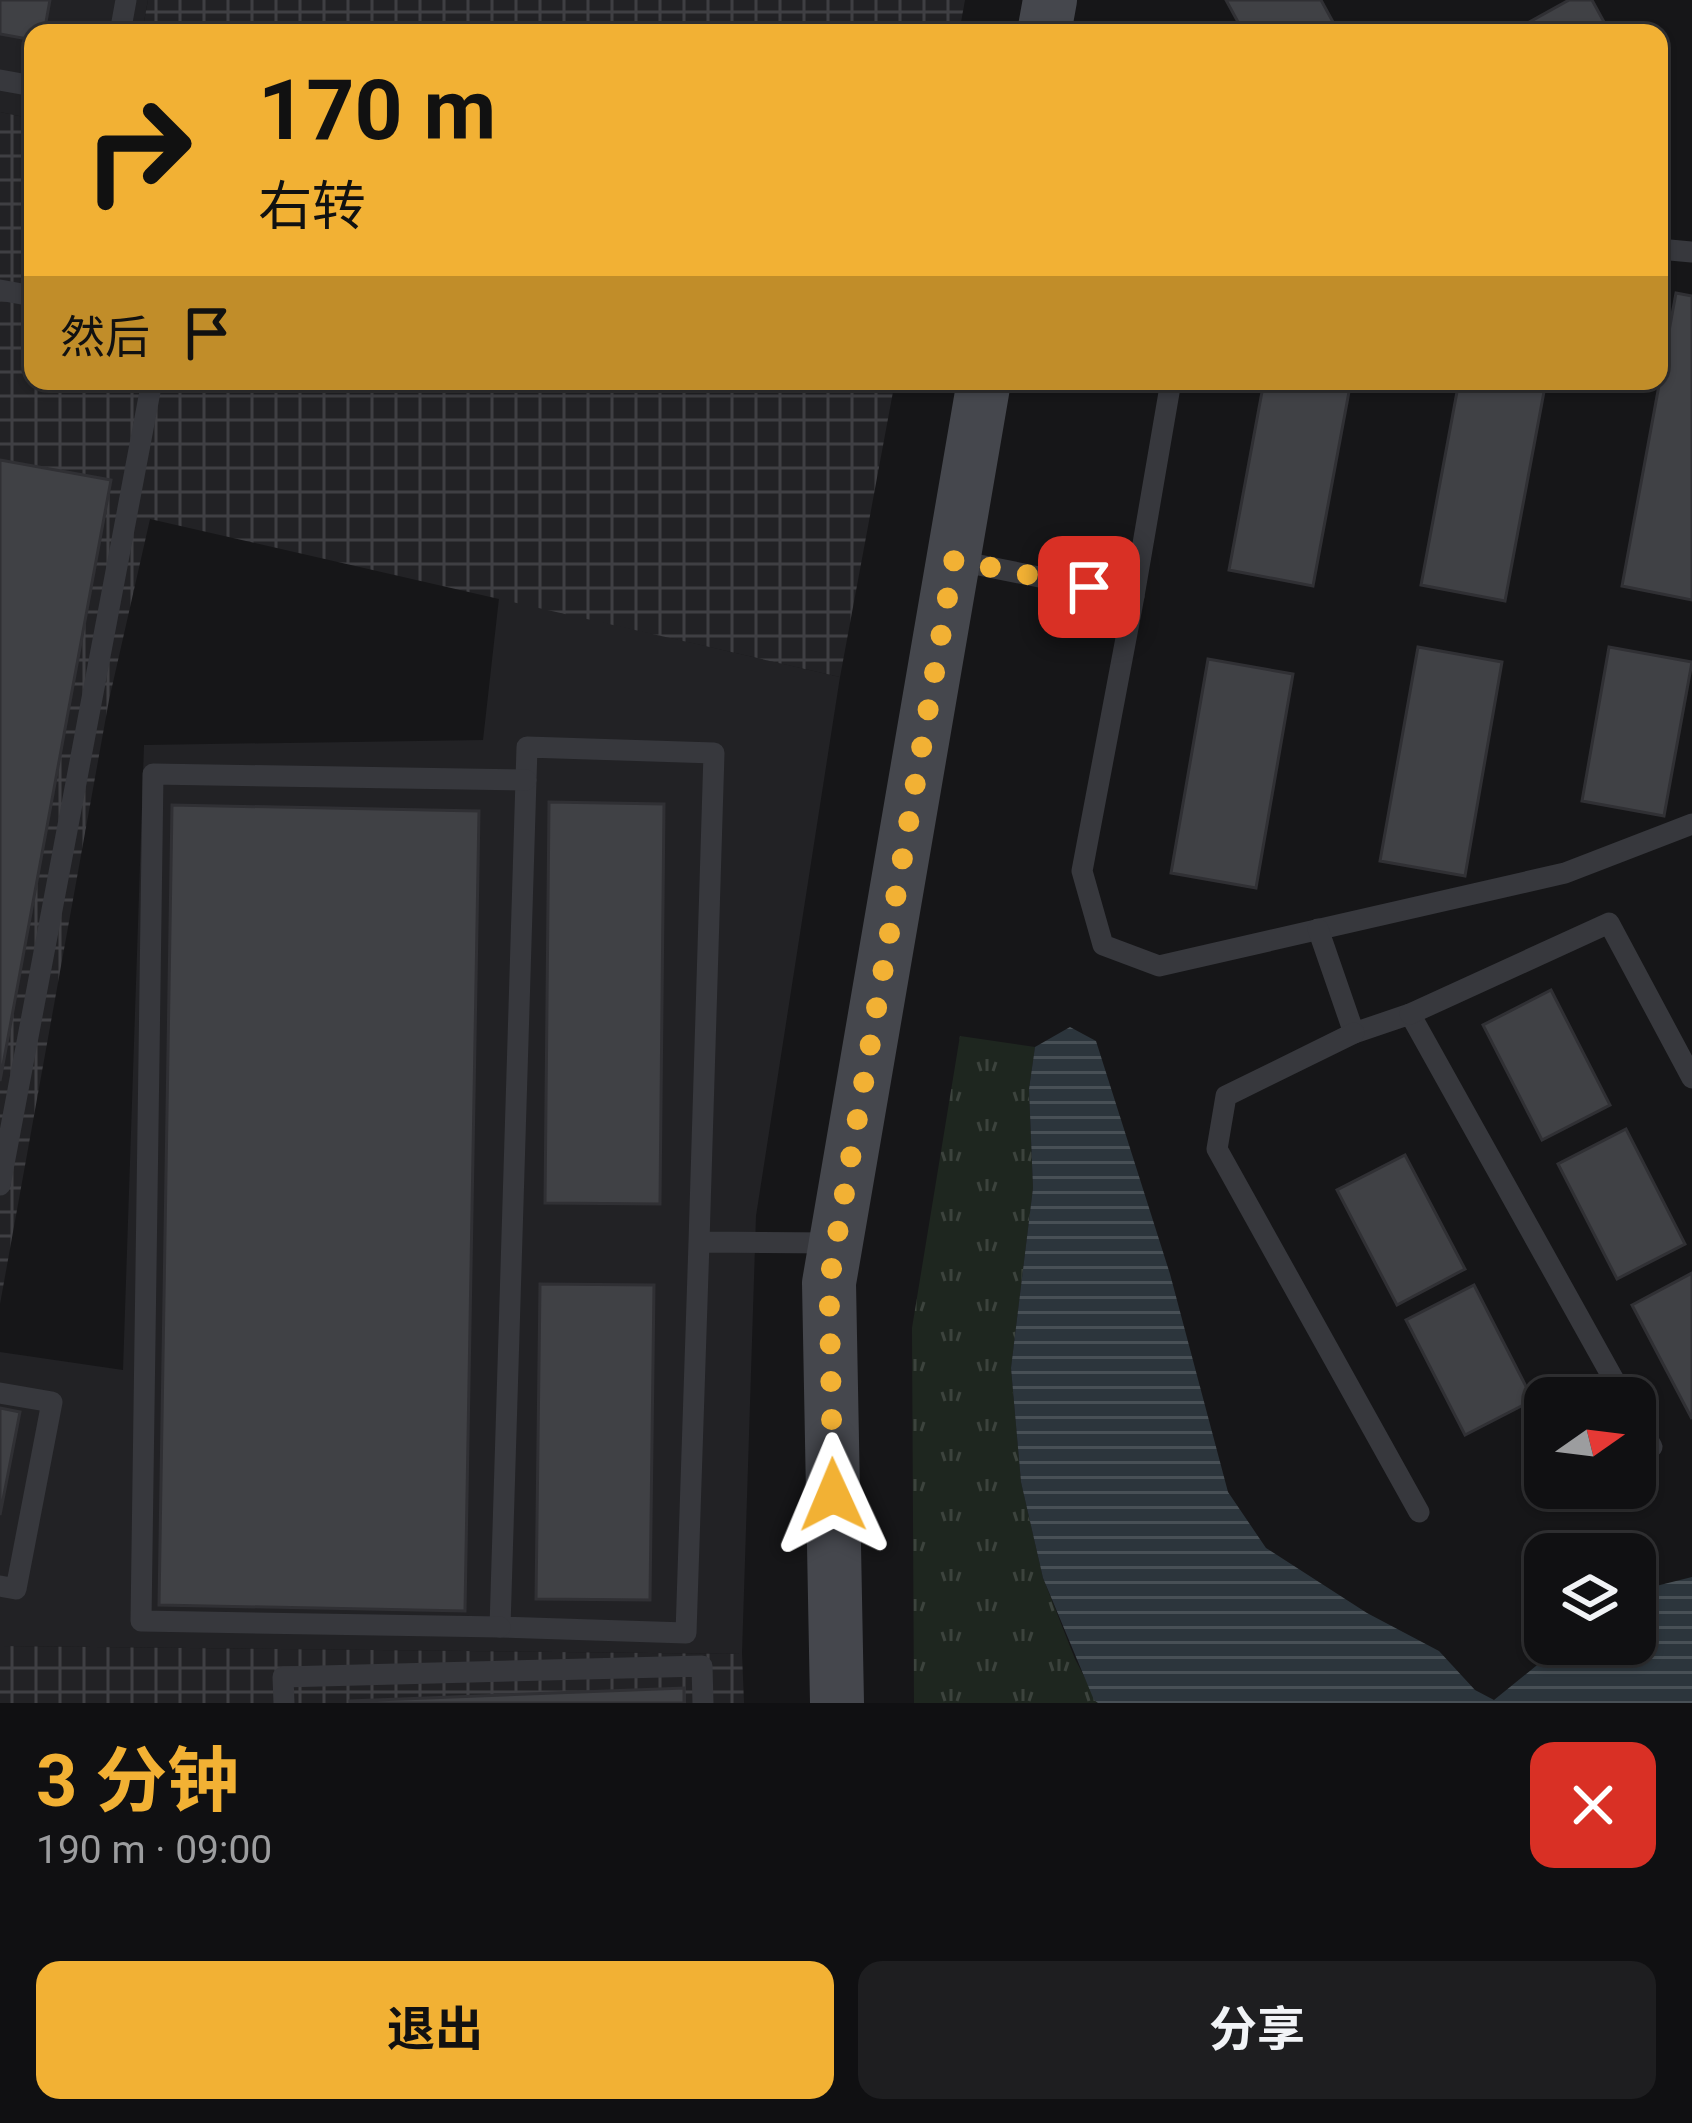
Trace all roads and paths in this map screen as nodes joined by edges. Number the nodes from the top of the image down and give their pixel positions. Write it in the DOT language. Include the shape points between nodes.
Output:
graph roads {
  1 [pos="150,390"];
  2 [pos="982,390"];
  3 [pos="1170,390"];
  4 [pos="954,560"];
  5 [pos="1134,596"];
  6 [pos="526,780"];
  7 [pos="1692,824"];
  8 [pos="1318,929"];
  9 [pos="1410,1014"];
  10 [pos="1354,1034"];
  11 [pos="1692,1078"];
  12 [pos="0,1185"];
  13 [pos="699,1242"];
  14 [pos="836,1243"];
  15 [pos="1612,1377"];
  16 [pos="0,1393"];
  17 [pos="1419,1512"];
  18 [pos="0,1586"];
  19 [pos="500,1627"];
  20 [pos="284,1703"];
  21 [pos="703,1703"];
  22 [pos="837,1703"];
  1 -- 12 [label="lane"];
  2 -- 4 [label="street"];
  3 -- 5 [label="lane"];
  4 -- 5 [label="lane"];
  4 -- 14 [label="street"];
  5 -- 8 [label="lane" via="1082,871 1103,945 1159,966"];
  6 -- 13 [label="lane" via="527,747 714,753"];
  6 -- 19 [label="lane"];
  6 -- 19 [label="lane" via="153,775 141,1621"];
  7 -- 8 [label="lane" via="1565,873"];
  8 -- 10 [label="lane"];
  9 -- 10 [label="lane"];
  9 -- 11 [label="lane" via="1610,923"];
  9 -- 15 [label="lane"];
  10 -- 17 [label="lane" via="1226,1096 1217,1148"];
  13 -- 14 [label="lane"];
  13 -- 19 [label="lane" via="686,1634"];
  14 -- 22 [label="street" via="829,1283"];
  16 -- 18 [label="lane" via="52,1402 16,1589"];
  20 -- 21 [label="lane" via="283,1677 702,1666"];
}
